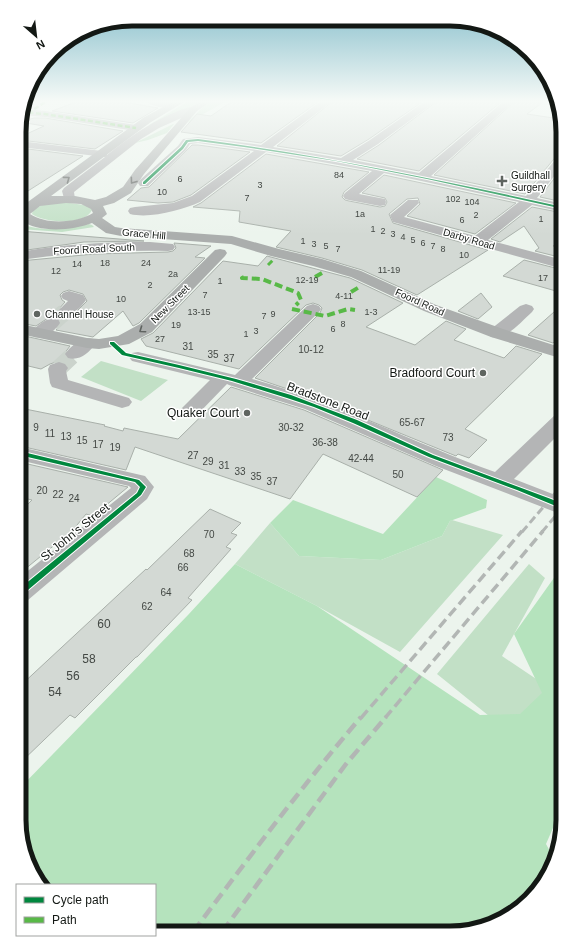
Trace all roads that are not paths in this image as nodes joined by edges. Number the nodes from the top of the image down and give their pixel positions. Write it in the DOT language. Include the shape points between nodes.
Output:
graph roads {
  1 [pos="39,146"];
  2 [pos="112,146"];
  3 [pos="125,146"];
  4 [pos="162,146"];
  5 [pos="183,146"];
  6 [pos="250,146"];
  7 [pos="367,146"];
  8 [pos="457,146"];
  9 [pos="263,148"];
  10 [pos="102,154"];
  11 [pos="344,161"];
  12 [pos="556,165"];
  13 [pos="382,169"];
  14 [pos="422,177"];
  15 [pos="144,183"];
  16 [pos="69,200"];
  17 [pos="529,201"];
  18 [pos="380,202"];
  19 [pos="36,203"];
  20 [pos="414,203"];
  21 [pos="556,207"];
  22 [pos="26,209"];
  23 [pos="136,211"];
  24 [pos="94,212"];
  25 [pos="26,220"];
  26 [pos="198,238"];
  27 [pos="477,241"];
  28 [pos="168,247"];
  29 [pos="276,253"];
  30 [pos="220,254"];
  31 [pos="26,255"];
  32 [pos="556,263"];
  33 [pos="313,308"];
  34 [pos="526,309"];
  35 [pos="26,329"];
  36 [pos="497,333"];
  37 [pos="556,352"];
  38 [pos="138,357"];
  39 [pos="59,368"];
  40 [pos="230,380"];
  41 [pos="122,402"];
  42 [pos="189,412"];
  43 [pos="556,425"];
  44 [pos="26,453"];
  45 [pos="499,481"];
  46 [pos="556,504"];
  47 [pos="26,587"];
  1 -- 10 [label="street"];
  2 -- 10 [label="main road"];
  3 -- 16 [label="street" via="68,191"];
  4 -- 24 [label="main road, one-way" via="127,190"];
  5 -- 15 [label="street"];
  6 -- 9 [label="street"];
  7 -- 11 [label="street"];
  8 -- 14 [label="street"];
  9 -- 11 [label="street"];
  9 -- 23 [label="street" via="207,192 190,202 168,209"];
  19 -- 10 [label="main road, one-way"];
  11 -- 13 [label="street"];
  12 -- 17 [label="street"];
  13 -- 14 [label="street"];
  13 -- 18 [label="street" via="349,196"];
  14 -- 17 [label="street"];
  16 -- 19 [label="main road"];
  16 -- 24 [label="main road" via="85,201"];
  17 -- 21 [label="street"];
  17 -- 27 [label="street"];
  19 -- 22 [label="main road"];
  20 -- 27 [label="street, Darby Road" via="397,216 398,219"];
  24 -- 25 [label="main road" via="62,225"];
  24 -- 26 [label="main road, Grace Hill" via="110,230"];
  26 -- 29 [label="main road, Grace Hill" via="232,240"];
  26 -- 30 [label="main road" via="213,245"];
  27 -- 32 [label="street, Darby Road"];
  28 -- 31 [label="street, Foord Road South" via="66,249"];
  29 -- 30 [label="main road" via="236,251"];
  29 -- 36 [label="main road, Foord Road" via="356,274 430,308"];
  30 -- 35 [label="main road, New Street, one-way" via="146,328 123,340 81,349 46,328"];
  33 -- 40 [label="street"];
  34 -- 36 [label="street"];
  36 -- 37 [label="main road, Foord Road"];
  38 -- 40 [label="street, Bradstone Road"];
  39 -- 41 [label="street" via="59,383"];
  40 -- 42 [label="street"];
  40 -- 45 [label="street, Bradstone Road" via="292,397 444,461"];
  43 -- 45 [label="street"];
  44 -- 47 [label="street, St John's Street" via="137,481 143,487 139,494"];
  45 -- 46 [label="street, Bradstone Road"];
}
